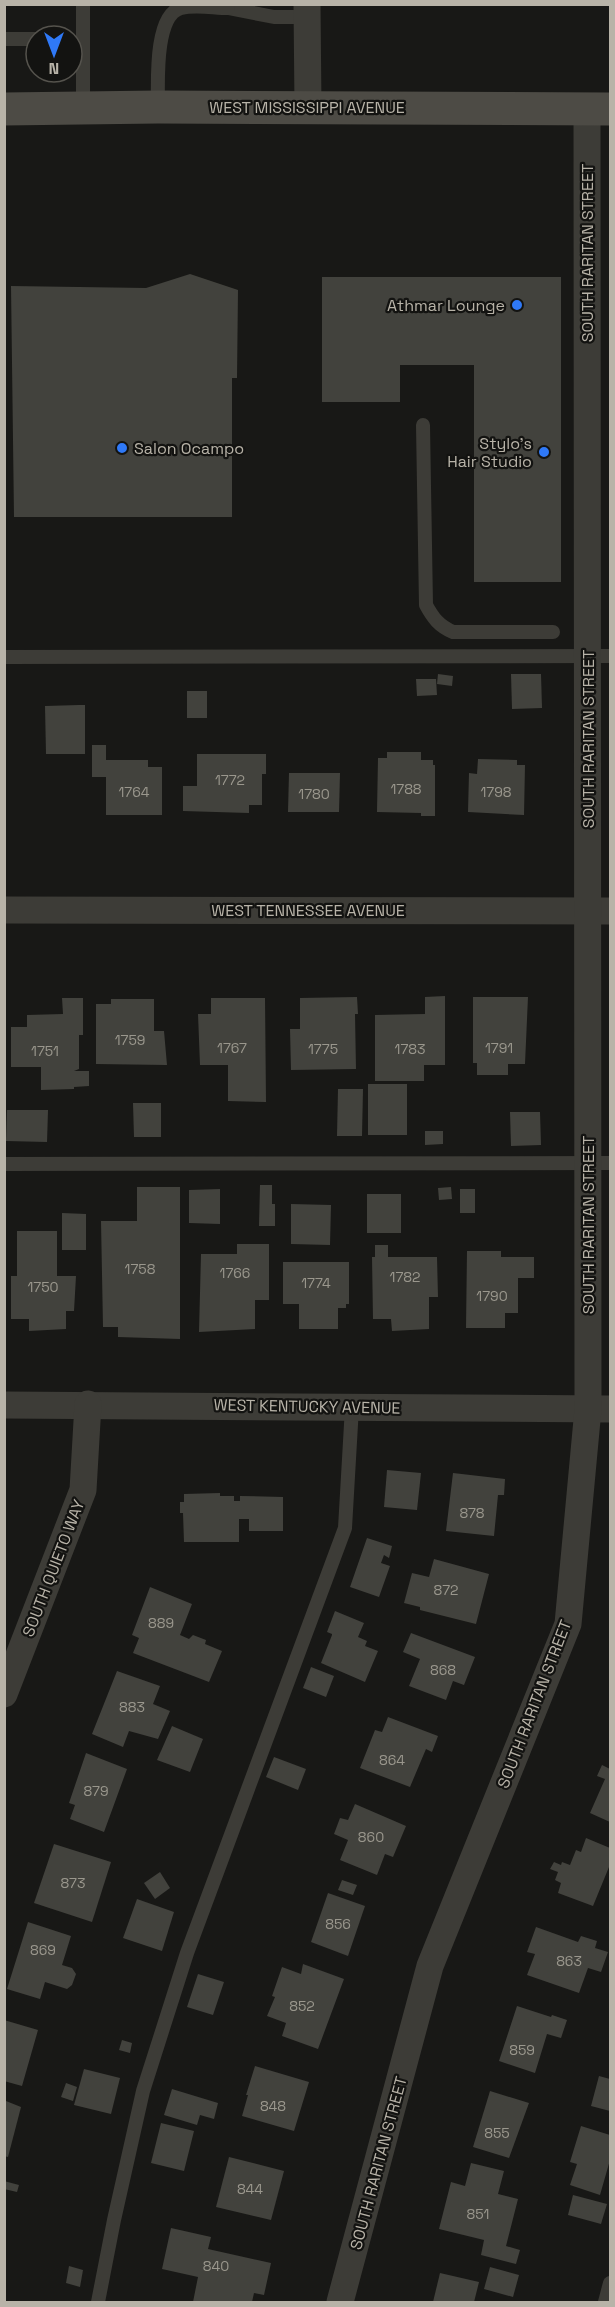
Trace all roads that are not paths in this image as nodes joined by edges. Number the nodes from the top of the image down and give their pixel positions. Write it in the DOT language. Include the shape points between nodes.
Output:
graph roads {
  1 [pos="83,4"];
  2 [pos="228,6"];
  3 [pos="307,11"];
  4 [pos="80,24"];
  5 [pos="4,39"];
  6 [pos="24,39"];
  7 [pos="81,84"];
  8 [pos="158,106"];
  9 [pos="308,106"];
  10 [pos="83,108"];
  11 [pos="4,109"];
  12 [pos="599,109"];
  13 [pos="423,425"];
  14 [pos="453,632"];
  15 [pos="553,632"];
  16 [pos="599,656"];
  17 [pos="4,657"];
  18 [pos="453,657"];
  19 [pos="4,910"];
  20 [pos="599,911"];
  21 [pos="599,1163"];
  22 [pos="4,1164"];
  23 [pos="88,1404"];
  24 [pos="4,1405"];
  25 [pos="352,1407"];
  26 [pos="599,1409"];
  27 [pos="4,1694"];
  28 [pos="610,2283"];
  29 [pos="98,2302"];
  30 [pos="340,2302"];
  31 [pos="605,2302"];
  1 -- 4 [label="lane"];
  2 -- 3 [label="lane" via="274,17"];
  2 -- 8 [label="lane" via="183,7 167,18 158,60"];
  3 -- 9 [label="street"];
  5 -- 6 [label="lane"];
  7 -- 10 [label="lane"];
  8 -- 9 [label="main road, WEST MISSISSIPPI AVENUE"];
  8 -- 10 [label="main road, WEST MISSISSIPPI AVENUE"];
  9 -- 12 [label="main road, WEST MISSISSIPPI AVENUE"];
  10 -- 11 [label="main road, WEST MISSISSIPPI AVENUE"];
  12 -- 16 [label="street, SOUTH RARITAN STREET"];
  13 -- 14 [label="lane" via="426,605 441,627"];
  14 -- 15 [label="lane"];
  14 -- 18 [label="lane"];
  16 -- 18 [label="lane"];
  16 -- 20 [label="street, SOUTH RARITAN STREET"];
  17 -- 18 [label="lane"];
  19 -- 20 [label="street, WEST TENNESSEE AVENUE"];
  20 -- 21 [label="street, SOUTH RARITAN STREET"];
  21 -- 22 [label="lane"];
  21 -- 26 [label="street, SOUTH RARITAN STREET"];
  23 -- 24 [label="street, WEST KENTUCKY AVENUE"];
  23 -- 25 [label="street, WEST KENTUCKY AVENUE"];
  23 -- 27 [label="street, SOUTH QUIETO WAY" via="82,1490"];
  25 -- 26 [label="street, WEST KENTUCKY AVENUE"];
  25 -- 29 [label="lane" via="345,1528 183,1963 143,2091"];
  26 -- 30 [label="street, SOUTH RARITAN STREET" via="568,1624 430,1966"];
  28 -- 31 [label="lane"];
}
